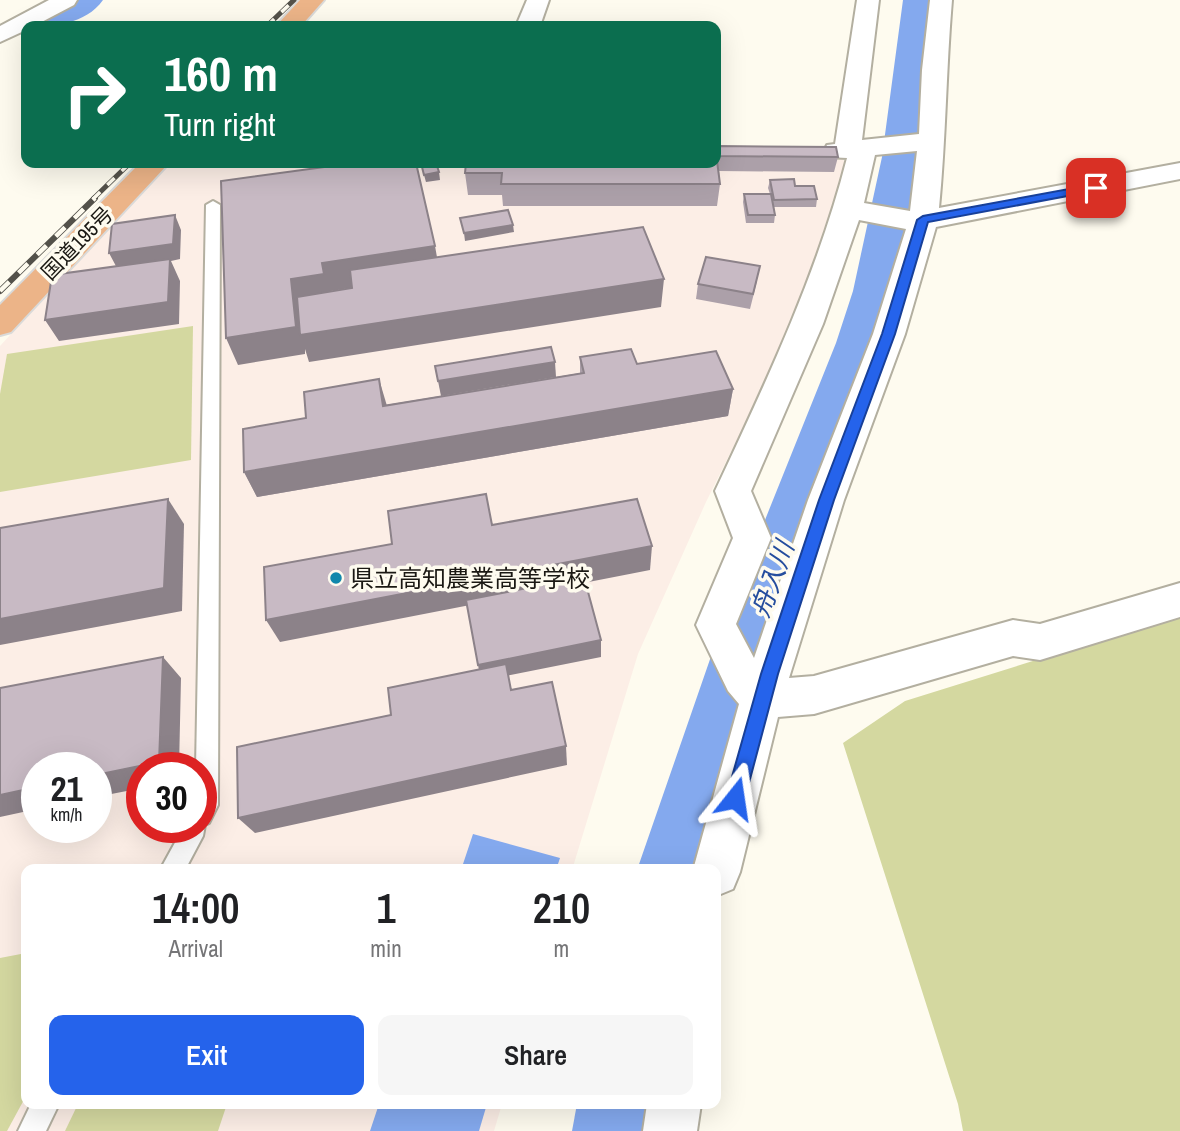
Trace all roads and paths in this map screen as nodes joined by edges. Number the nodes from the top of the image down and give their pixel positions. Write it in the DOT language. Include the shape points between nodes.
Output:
graph roads {
  1 [pos="66,0"];
  2 [pos="313,0"];
  3 [pos="538,0"];
  4 [pos="869,0"];
  5 [pos="941,0"];
  6 [pos="26,21"];
  7 [pos="293,21"];
  8 [pos="530,21"];
  9 [pos="21,24"];
  10 [pos="0,35"];
  11 [pos="927,141"];
  12 [pos="864,149"];
  13 [pos="809,152"];
  14 [pos="150,168"];
  15 [pos="1180,172"];
  16 [pos="213,205"];
  17 [pos="858,211"];
  18 [pos="916,220"];
  19 [pos="0,324"];
  20 [pos="1180,600"];
  21 [pos="752,689"];
  22 [pos="208,752"];
  23 [pos="187,843"];
  24 [pos="175,864"];
  25 [pos="718,864"];
  26 [pos="43,1109"];
  27 [pos="673,1109"];
  28 [pos="32,1131"];
  29 [pos="670,1131"];
  1 -- 6 [label="street"];
  2 -- 7 [label="highway"];
  3 -- 8 [label="street"];
  4 -- 12 [label="street"];
  5 -- 11 [label="street"];
  9 -- 10 [label="street"];
  11 -- 12 [label="street"];
  11 -- 18 [label="street"];
  12 -- 13 [label="street"];
  12 -- 17 [label="street"];
  14 -- 19 [label="highway, 国道195号"];
  15 -- 18 [label="street"];
  16 -- 22 [label="lane"];
  17 -- 18 [label="street"];
  17 -- 21 [label="street" via="733,491 752,538 716,625"];
  18 -- 21 [label="street" via="889,334"];
  20 -- 21 [label="street" via="1040,642 1013,638 814,695"];
  21 -- 25 [label="street"];
  23 -- 24 [label="lane"];
  26 -- 28 [label="lane"];
  27 -- 29 [label="street"];
}
